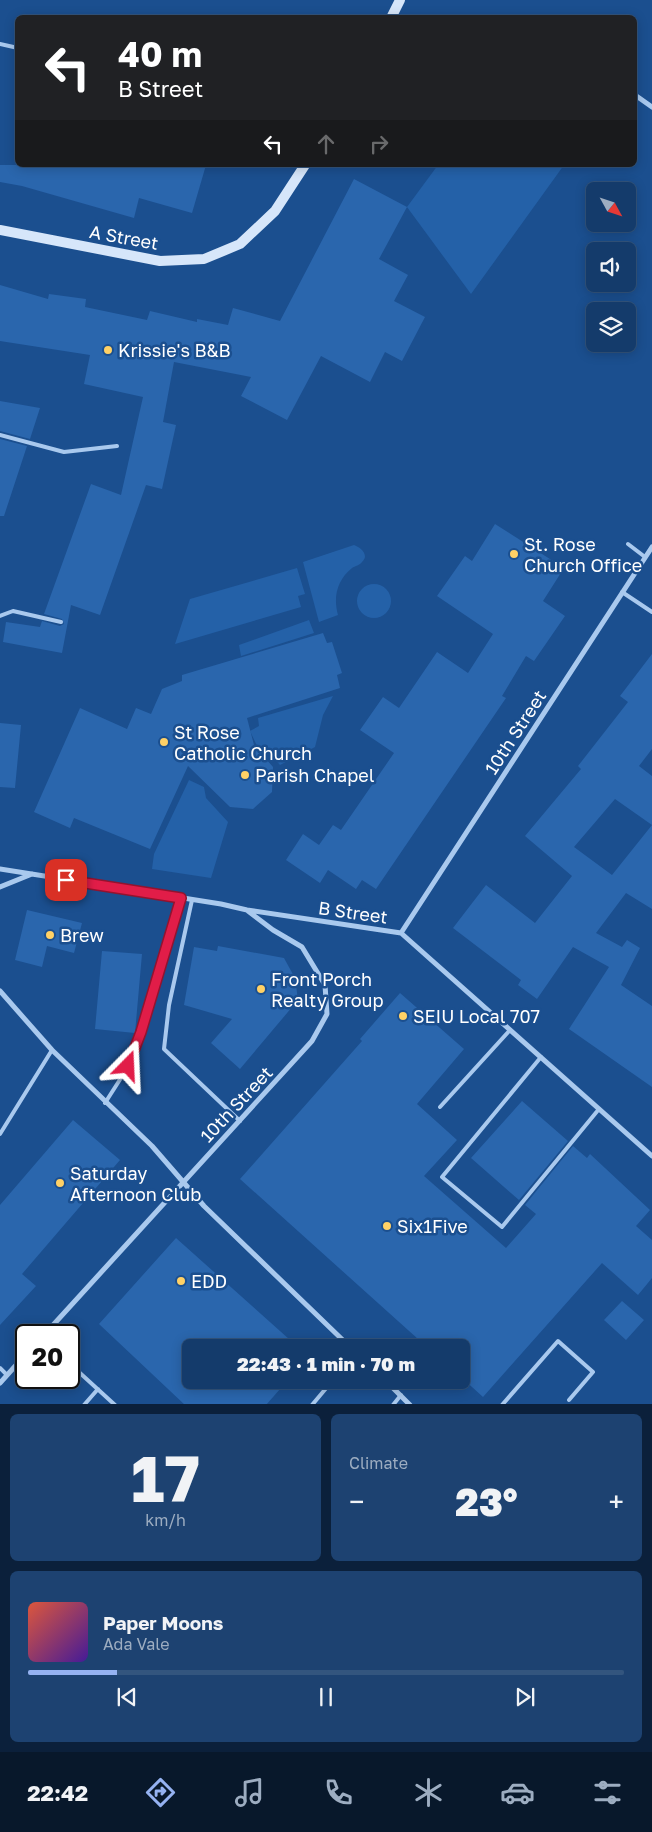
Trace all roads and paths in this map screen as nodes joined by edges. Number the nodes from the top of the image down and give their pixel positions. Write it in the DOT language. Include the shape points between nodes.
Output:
graph roads {
  1 [pos="400,0"];
  2 [pos="392,15"];
  3 [pos="0,44"];
  4 [pos="15,47"];
  5 [pos="637,96"];
  6 [pos="652,107"];
  7 [pos="304,167"];
  8 [pos="0,230"];
  9 [pos="0,435"];
  10 [pos="117,446"];
  11 [pos="628,544"];
  12 [pos="652,547"];
  13 [pos="645,557"];
  14 [pos="622,592"];
  15 [pos="652,612"];
  16 [pos="0,616"];
  17 [pos="60,622"];
  18 [pos="0,869"];
  19 [pos="32,874"];
  20 [pos="0,887"];
  21 [pos="181,898"];
  22 [pos="192,900"];
  23 [pos="247,910"];
  24 [pos="401,933"];
  25 [pos="0,991"];
  26 [pos="510,1030"];
  27 [pos="52,1050"];
  28 [pos="541,1057"];
  29 [pos="105,1103"];
  30 [pos="440,1106"];
  31 [pos="599,1109"];
  32 [pos="240,1121"];
  33 [pos="0,1134"];
  34 [pos="652,1156"];
  35 [pos="184,1181"];
  36 [pos="54,1324"];
  37 [pos="342,1339"];
  38 [pos="15,1366"];
  39 [pos="0,1368"];
  40 [pos="80,1372"];
  41 [pos="7,1375"];
  42 [pos="0,1383"];
  43 [pos="98,1389"];
  44 [pos="325,1389"];
  45 [pos="395,1389"];
  46 [pos="401,1395"];
  47 [pos="569,1400"];
  48 [pos="84,1404"];
  49 [pos="115,1404"];
  50 [pos="312,1404"];
  51 [pos="393,1404"];
  52 [pos="410,1404"];
  53 [pos="502,1404"];
  1 -- 2 [label="street"];
  3 -- 4 [label="lane"];
  5 -- 6 [label="street"];
  7 -- 8 [label="street, A Street" via="275,211 240,244 204,259 160,261"];
  9 -- 10 [label="lane" via="64,452"];
  11 -- 13 [label="lane"];
  12 -- 13 [label="street, 10th Street"];
  13 -- 14 [label="street, 10th Street"];
  14 -- 15 [label="lane"];
  14 -- 24 [label="street, 10th Street"];
  16 -- 17 [label="lane" via="13,611"];
  18 -- 19 [label="street, B Street"];
  19 -- 20 [label="street"];
  19 -- 21 [label="street, B Street"];
  21 -- 22 [label="street, B Street"];
  21 -- 29 [label="lane" via="141,1032 128,1066"];
  22 -- 23 [label="street, B Street"];
  22 -- 32 [label="lane" via="169,1005 164,1050"];
  23 -- 24 [label="street, B Street"];
  23 -- 32 [label="street, 10th Street" via="302,947 325,985 327,1014 312,1042"];
  24 -- 26 [label="street, B Street"];
  25 -- 27 [label="street"];
  26 -- 28 [label="street, B Street"];
  26 -- 30 [label="lane"];
  27 -- 29 [label="street"];
  27 -- 33 [label="lane"];
  28 -- 31 [label="street, B Street"];
  28 -- 31 [label="lane" via="442,1177 502,1227"];
  29 -- 35 [label="street"];
  31 -- 34 [label="street, B Street"];
  32 -- 35 [label="street, 10th Street"];
  35 -- 36 [label="street, 10th Street"];
  35 -- 37 [label="street" via="204,1206"];
  38 -- 41 [label="street"];
  39 -- 41 [label="lane"];
  40 -- 43 [label="lane"];
  41 -- 42 [label="street"];
  43 -- 48 [label="lane"];
  43 -- 49 [label="lane"];
  44 -- 50 [label="lane"];
  45 -- 46 [label="street"];
  46 -- 51 [label="lane"];
  46 -- 52 [label="street"];
  47 -- 53 [label="lane" via="594,1372 558,1341"];
}
